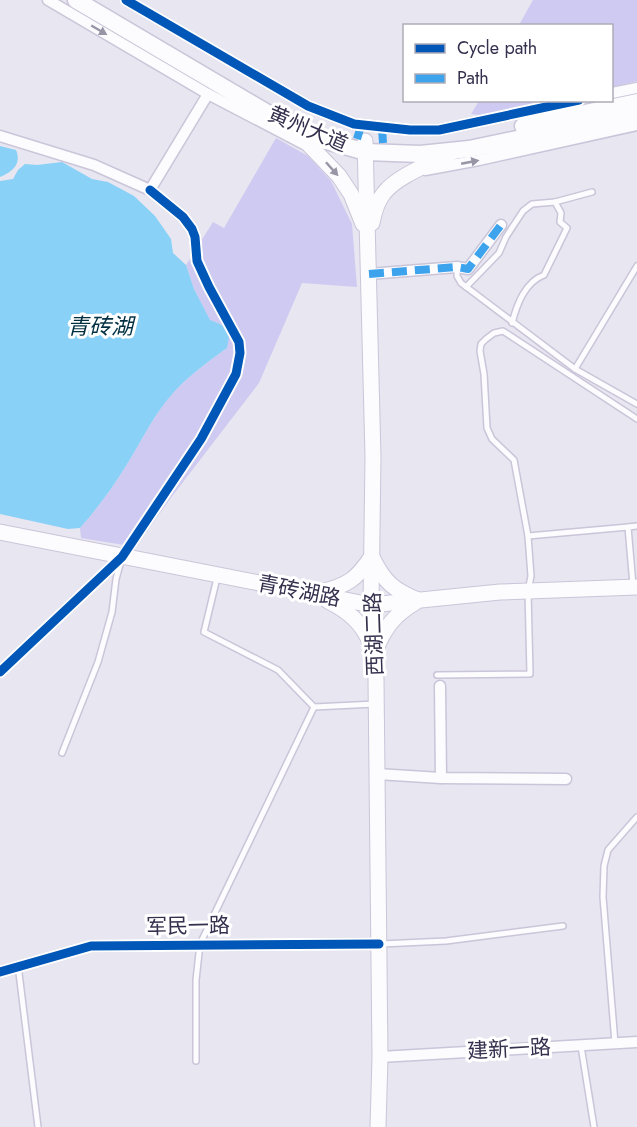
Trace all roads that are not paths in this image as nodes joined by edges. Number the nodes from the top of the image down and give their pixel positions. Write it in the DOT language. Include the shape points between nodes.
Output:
graph roads {
  1 [pos="48,0"];
  2 [pos="76,0"];
  3 [pos="95,0"];
  4 [pos="126,0"];
  5 [pos="637,88"];
  6 [pos="613,93"];
  7 [pos="208,94"];
  8 [pos="570,102"];
  9 [pos="637,102"];
  10 [pos="637,114"];
  11 [pos="637,125"];
  12 [pos="291,126"];
  13 [pos="0,136"];
  14 [pos="366,147"];
  15 [pos="314,150"];
  16 [pos="456,151"];
  17 [pos="413,172"];
  18 [pos="150,190"];
  19 [pos="592,192"];
  20 [pos="555,202"];
  21 [pos="501,225"];
  22 [pos="368,238"];
  23 [pos="637,266"];
  24 [pos="457,267"];
  25 [pos="369,274"];
  26 [pos="466,287"];
  27 [pos="512,323"];
  28 [pos="575,369"];
  29 [pos="637,404"];
  30 [pos="637,419"];
  31 [pos="637,526"];
  32 [pos="628,527"];
  33 [pos="0,532"];
  34 [pos="528,536"];
  35 [pos="372,556"];
  36 [pos="122,557"];
  37 [pos="218,575"];
  38 [pos="635,587"];
  39 [pos="528,591"];
  40 [pos="315,593"];
  41 [pos="419,600"];
  42 [pos="371,605"];
  43 [pos="374,654"];
  44 [pos="0,672"];
  45 [pos="438,681"];
  46 [pos="376,704"];
  47 [pos="314,708"];
  48 [pos="62,753"];
  49 [pos="377,774"];
  50 [pos="441,778"];
  51 [pos="566,778"];
  52 [pos="637,817"];
  53 [pos="563,926"];
  54 [pos="200,944"];
  55 [pos="379,944"];
  56 [pos="18,965"];
  57 [pos="0,972"];
  58 [pos="637,1042"];
  59 [pos="615,1043"];
  60 [pos="581,1045"];
  61 [pos="380,1057"];
  62 [pos="196,1061"];
  63 [pos="38,1127"];
  64 [pos="378,1127"];
  65 [pos="594,1127"];
  1 -- 7 [label="street, one-way"];
  2 -- 12 [label="main road, 黄州大道"];
  3 -- 14 [label="main road, 黄州大道" via="300,119"];
  4 -- 8 [label="street" via="308,106 354,124 439,130"];
  5 -- 6 [label="street"];
  7 -- 15 [label="street"];
  7 -- 18 [label="street"];
  9 -- 14 [label="main road, 黄州大道" via="462,140"];
  10 -- 16 [label="main road, 黄州大道"];
  17 -- 11 [label="street, one-way"];
  12 -- 14 [label="main road, 黄州大道" via="324,140"];
  12 -- 15 [label="main road"];
  13 -- 18 [label="street" via="94,165"];
  14 -- 16 [label="main road, 黄州大道" via="420,154"];
  14 -- 22 [label="main road, 西湖二路"];
  15 -- 22 [label="main road, one-way" via="351,194"];
  16 -- 17 [label="main road"];
  17 -- 22 [label="main road" via="383,193"];
  18 -- 36 [label="street" via="192,229 197,261 236,333 240,353 236,374 201,439"];
  19 -- 20 [label="lane"];
  20 -- 26 [label="lane" via="532,204 523,211 499,253"];
  20 -- 27 [label="lane" via="561,213 560,222 567,228 544,274 529,284"];
  21 -- 24 [label="street" via="468,269"];
  22 -- 25 [label="main road, 西湖二路"];
  23 -- 28 [label="lane"];
  24 -- 25 [label="street"];
  24 -- 26 [label="lane" via="457,276"];
  25 -- 35 [label="main road, 西湖二路"];
  26 -- 27 [label="lane"];
  27 -- 28 [label="lane"];
  28 -- 29 [label="lane"];
  30 -- 34 [label="lane" via="503,331 486,339 480,351 487,428 492,439 514,460"];
  31 -- 32 [label="lane"];
  32 -- 34 [label="lane"];
  32 -- 38 [label="lane"];
  33 -- 36 [label="main road, 青砖湖路"];
  34 -- 39 [label="lane"];
  35 -- 40 [label="main road" via="354,580"];
  35 -- 41 [label="main road" via="390,585"];
  35 -- 42 [label="main road, 西湖二路"];
  36 -- 37 [label="main road, 青砖湖路"];
  36 -- 44 [label="street"];
  36 -- 48 [label="lane" via="98,662"];
  37 -- 40 [label="main road, 青砖湖路"];
  37 -- 47 [label="lane" via="204,632 278,670"];
  38 -- 39 [label="main road, 青砖湖路"];
  39 -- 41 [label="main road, 青砖湖路"];
  39 -- 45 [label="lane" via="530,674"];
  40 -- 42 [label="main road, 青砖湖路"];
  40 -- 43 [label="main road" via="355,618 366,632"];
  41 -- 42 [label="main road, 青砖湖路"];
  41 -- 43 [label="main road" via="392,620"];
  42 -- 43 [label="main road, 西湖二路"];
  43 -- 46 [label="main road, 西湖二路"];
  45 -- 50 [label="street"];
  46 -- 47 [label="lane"];
  46 -- 49 [label="main road, 西湖二路"];
  47 -- 54 [label="lane"];
  49 -- 50 [label="street"];
  49 -- 55 [label="main road, 西湖二路"];
  50 -- 51 [label="street"];
  52 -- 59 [label="lane" via="608,850 604,866"];
  53 -- 55 [label="lane" via="446,941"];
  54 -- 55 [label="street, 军民一路"];
  54 -- 56 [label="street, 军民一路" via="91,946"];
  54 -- 62 [label="lane"];
  55 -- 61 [label="main road, 西湖二路"];
  56 -- 57 [label="street, 军民一路"];
  56 -- 63 [label="lane"];
  58 -- 59 [label="street, 建新一路"];
  59 -- 60 [label="street, 建新一路"];
  60 -- 61 [label="street, 建新一路"];
  60 -- 65 [label="lane"];
  61 -- 64 [label="main road, 西湖二路"];
}
